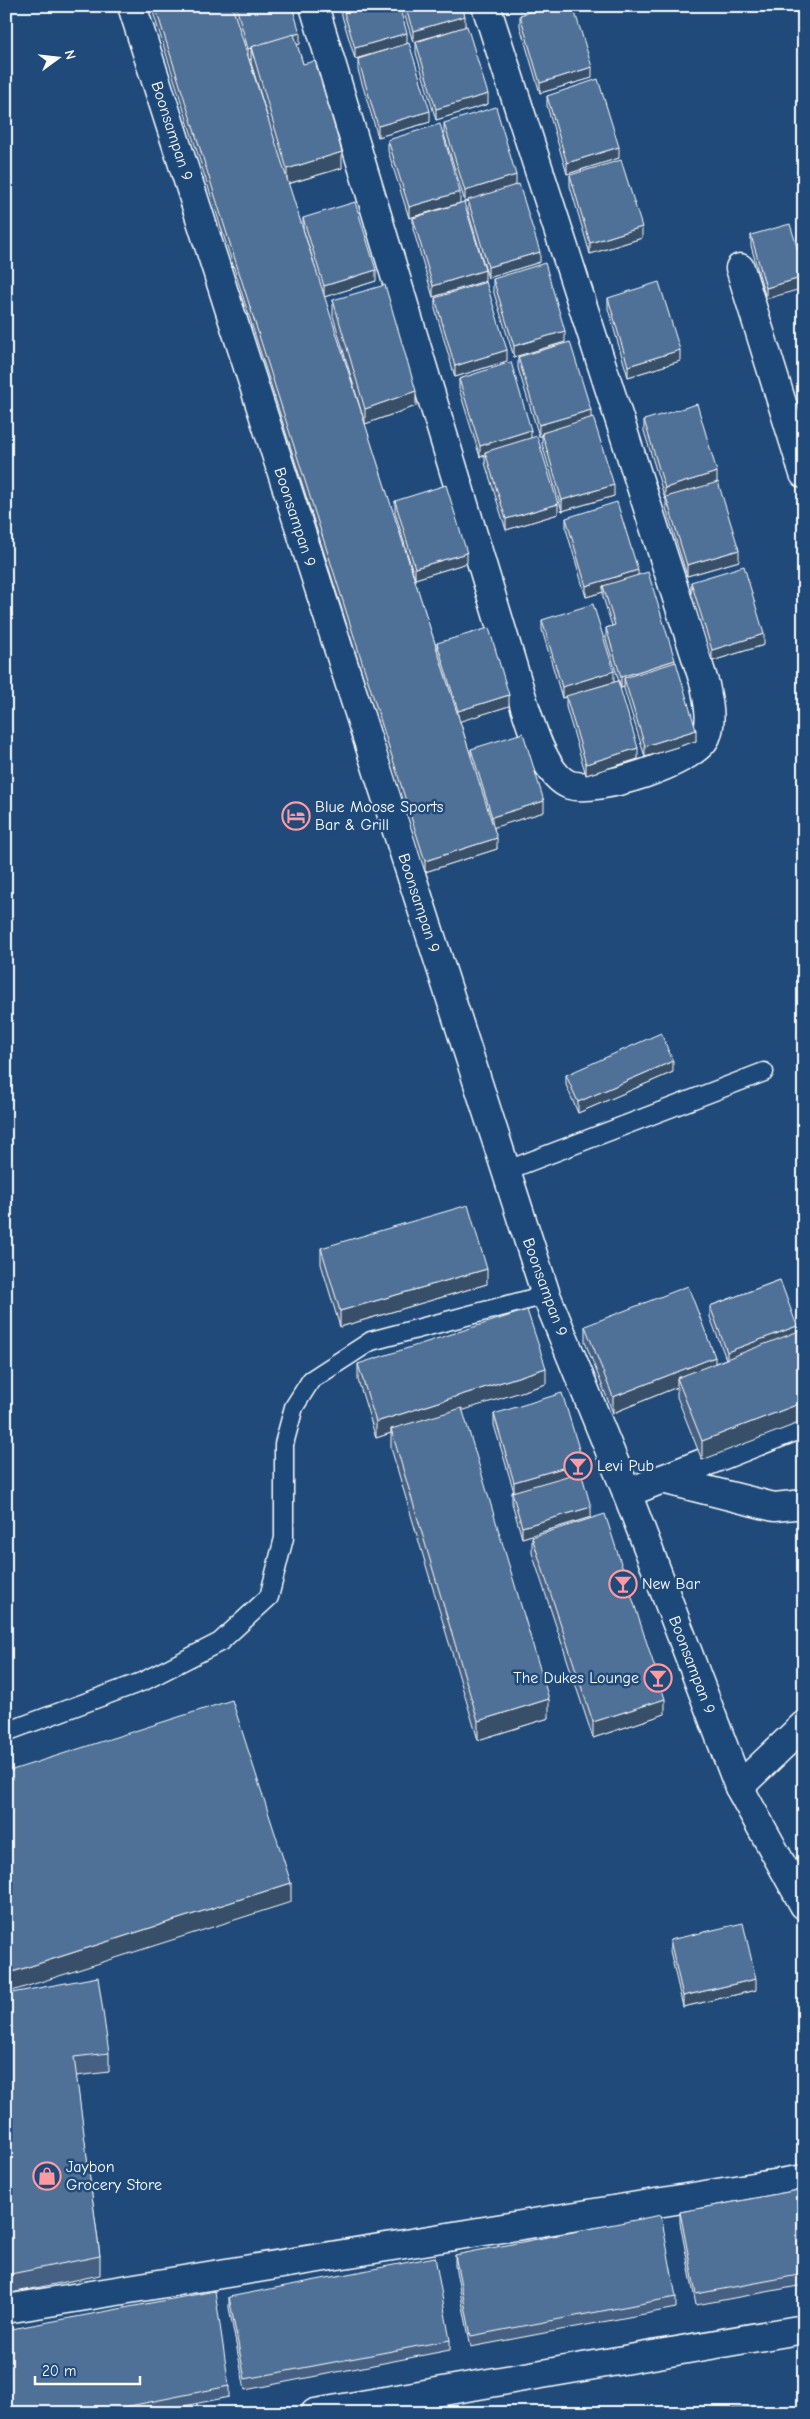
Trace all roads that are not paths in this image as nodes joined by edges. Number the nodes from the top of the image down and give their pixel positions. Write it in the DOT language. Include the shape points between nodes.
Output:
graph roads {
  1 [pos="132,6"];
  2 [pos="314,6"];
  3 [pos="486,6"];
  4 [pos="740,268"];
  5 [pos="804,474"];
  6 [pos="764,1072"];
  7 [pos="505,1171"];
  8 [pos="546,1295"];
  9 [pos="804,1423"];
  10 [pos="662,1478"];
  11 [pos="627,1492"];
  12 [pos="804,1504"];
  13 [pos="804,1725"];
  14 [pos="6,1732"];
  15 [pos="739,1788"];
  16 [pos="804,1905"];
  17 [pos="804,2179"];
  18 [pos="6,2309"];
  19 [pos="804,2329"];
  20 [pos="316,2413"];
  1 -- 7 [label="street, Boonsampan 9"];
  2 -- 3 [label="street" via="540,753 569,784 588,786 626,780 685,758 705,739 709,712 705,685"];
  4 -- 5 [label="street"];
  6 -- 7 [label="lane"];
  7 -- 8 [label="street, Boonsampan 9"];
  8 -- 11 [label="street, Boonsampan 9"];
  8 -- 14 [label="lane" via="371,1341 311,1380 294,1407 284,1444 284,1538 269,1597 220,1642 144,1681"];
  9 -- 10 [label="street"];
  10 -- 11 [label="street"];
  10 -- 12 [label="street" via="774,1507"];
  11 -- 15 [label="street, Boonsampan 9"];
  13 -- 15 [label="street"];
  15 -- 16 [label="street, Boonsampan 9"];
  17 -- 18 [label="street"];
  19 -- 20 [label="street"];
}
